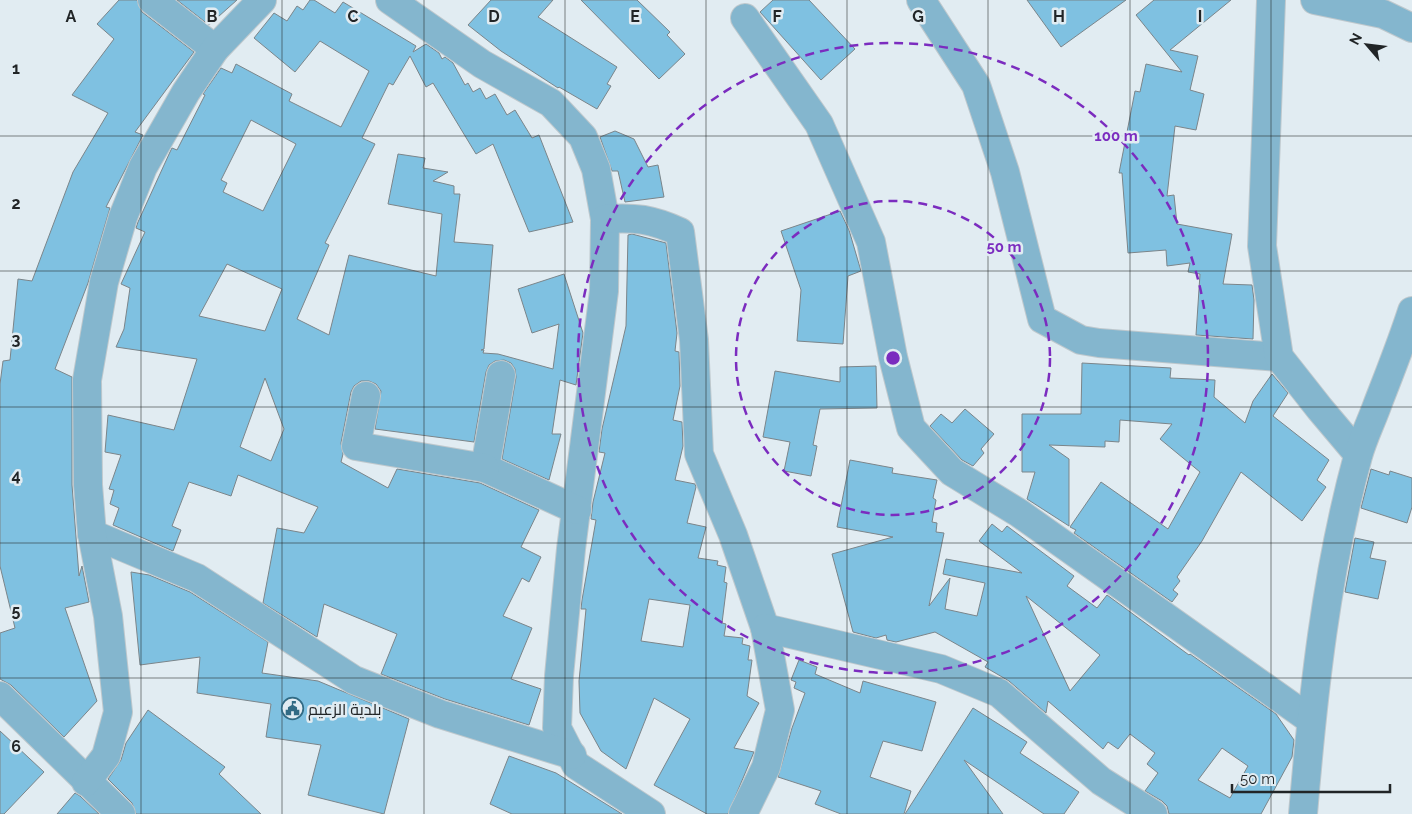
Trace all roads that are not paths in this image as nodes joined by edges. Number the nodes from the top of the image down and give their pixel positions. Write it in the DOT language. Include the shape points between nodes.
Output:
graph roads {
  1 [pos="152,0"];
  2 [pos="262,0"];
  3 [pos="922,0"];
  4 [pos="1270,0"];
  5 [pos="1316,0"];
  6 [pos="395,1"];
  7 [pos="745,18"];
  8 [pos="1412,28"];
  9 [pos="214,49"];
  10 [pos="605,219"];
  11 [pos="1412,311"];
  12 [pos="1280,357"];
  13 [pos="502,375"];
  14 [pos="366,396"];
  15 [pos="1358,454"];
  16 [pos="485,468"];
  17 [pos="577,510"];
  18 [pos="92,534"];
  19 [pos="765,628"];
  20 [pos="0,696"];
  21 [pos="1311,720"];
  22 [pos="572,755"];
  23 [pos="86,782"];
  24 [pos="121,814"];
  25 [pos="651,814"];
  26 [pos="743,814"];
  27 [pos="1153,814"];
  28 [pos="1303,814"];
  1 -- 9 [label="street"];
  2 -- 9 [label="street"];
  3 -- 12 [label="street" via="976,86 1005,172 1042,319 1081,340 1099,343"];
  4 -- 12 [label="street" via="1262,246"];
  5 -- 8 [label="street" via="1383,14"];
  6 -- 10 [label="street" via="482,64 551,103 583,137 596,169"];
  7 -- 21 [label="street" via="819,124 871,242 893,357 912,428 952,472 1019,513"];
  9 -- 18 [label="street" via="143,167 104,282 87,380"];
  10 -- 17 [label="street" via="604,291"];
  10 -- 19 [label="street" via="656,220 680,232 694,340 699,454 733,536"];
  11 -- 15 [label="street"];
  12 -- 15 [label="street"];
  13 -- 16 [label="street"];
  14 -- 16 [label="street" via="356,446"];
  15 -- 21 [label="street" via="1324,620"];
  16 -- 17 [label="street"];
  17 -- 22 [label="street" via="558,676 557,728"];
  18 -- 22 [label="street" via="197,578 354,680 440,714"];
  18 -- 23 [label="street" via="108,616 118,712 106,756"];
  19 -- 26 [label="street" via="780,710 766,767"];
  19 -- 27 [label="street" via="941,669 999,693 1101,781"];
  20 -- 23 [label="street"];
  21 -- 28 [label="street"];
  22 -- 25 [label="street" via="576,765"];
  23 -- 24 [label="street"];
}
